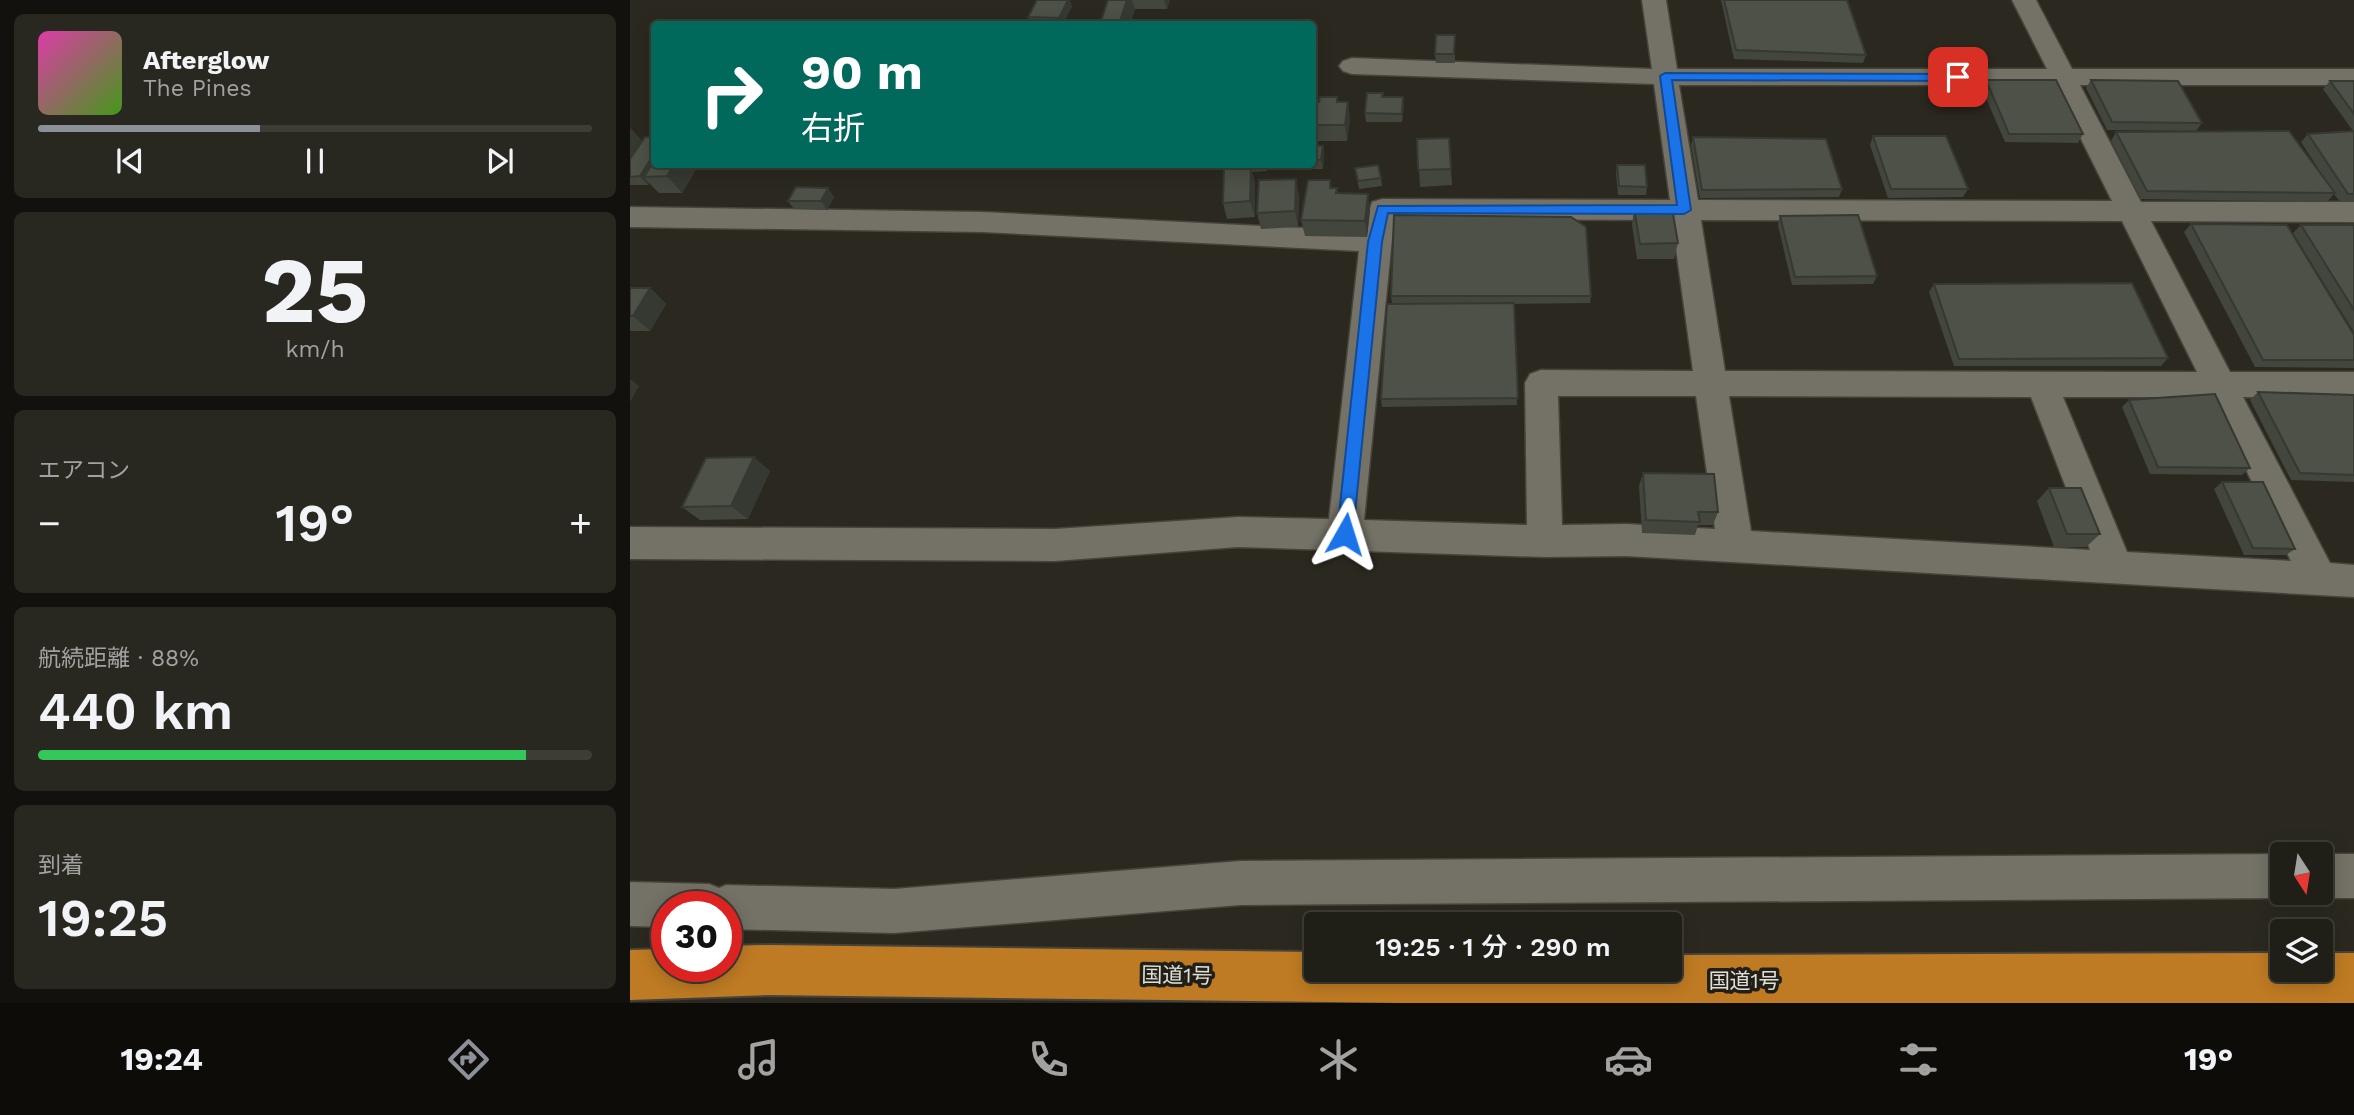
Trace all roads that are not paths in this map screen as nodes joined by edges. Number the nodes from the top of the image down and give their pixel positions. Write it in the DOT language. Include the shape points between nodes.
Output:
graph roads {
  1 [pos="1654,0"];
  2 [pos="2024,0"];
  3 [pos="1352,66"];
  4 [pos="1665,76"];
  5 [pos="2354,77"];
  6 [pos="2065,78"];
  7 [pos="1684,210"];
  8 [pos="2132,211"];
  9 [pos="2354,212"];
  10 [pos="630,217"];
  11 [pos="1375,242"];
  12 [pos="1709,382"];
  13 [pos="2041,382"];
  14 [pos="2221,383"];
  15 [pos="2354,385"];
  16 [pos="1345,534"];
  17 [pos="1545,541"];
  18 [pos="630,543"];
  19 [pos="1735,547"];
  20 [pos="2115,567"];
  21 [pos="2337,581"];
  22 [pos="2270,876"];
  23 [pos="2333,876"];
  24 [pos="2354,876"];
  25 [pos="630,904"];
  26 [pos="651,905"];
  27 [pos="742,907"];
  28 [pos="630,975"];
  29 [pos="2354,978"];
  1 -- 4 [label="street"];
  2 -- 6 [label="street"];
  3 -- 4 [label="street"];
  4 -- 6 [label="street"];
  4 -- 7 [label="street"];
  5 -- 6 [label="street"];
  6 -- 8 [label="street"];
  7 -- 8 [label="street"];
  7 -- 11 [label="street" via="1382,209"];
  7 -- 12 [label="street"];
  8 -- 9 [label="street"];
  8 -- 14 [label="street"];
  10 -- 11 [label="street" via="983,222"];
  11 -- 16 [label="street"];
  12 -- 13 [label="street"];
  12 -- 17 [label="street" via="1541,383"];
  12 -- 19 [label="street"];
  13 -- 14 [label="street"];
  13 -- 20 [label="street"];
  14 -- 15 [label="street"];
  14 -- 21 [label="street"];
  16 -- 17 [label="street"];
  16 -- 18 [label="street" via="1238,532 1055,545"];
  17 -- 19 [label="street" via="1626,540"];
  19 -- 20 [label="street"];
  20 -- 21 [label="street"];
  22 -- 27 [label="street" via="1240,883 894,911"];
  23 -- 24 [label="street"];
  25 -- 26 [label="street"];
  28 -- 29 [label="highway, 国道1号" via="769,970 1580,980"];
}
